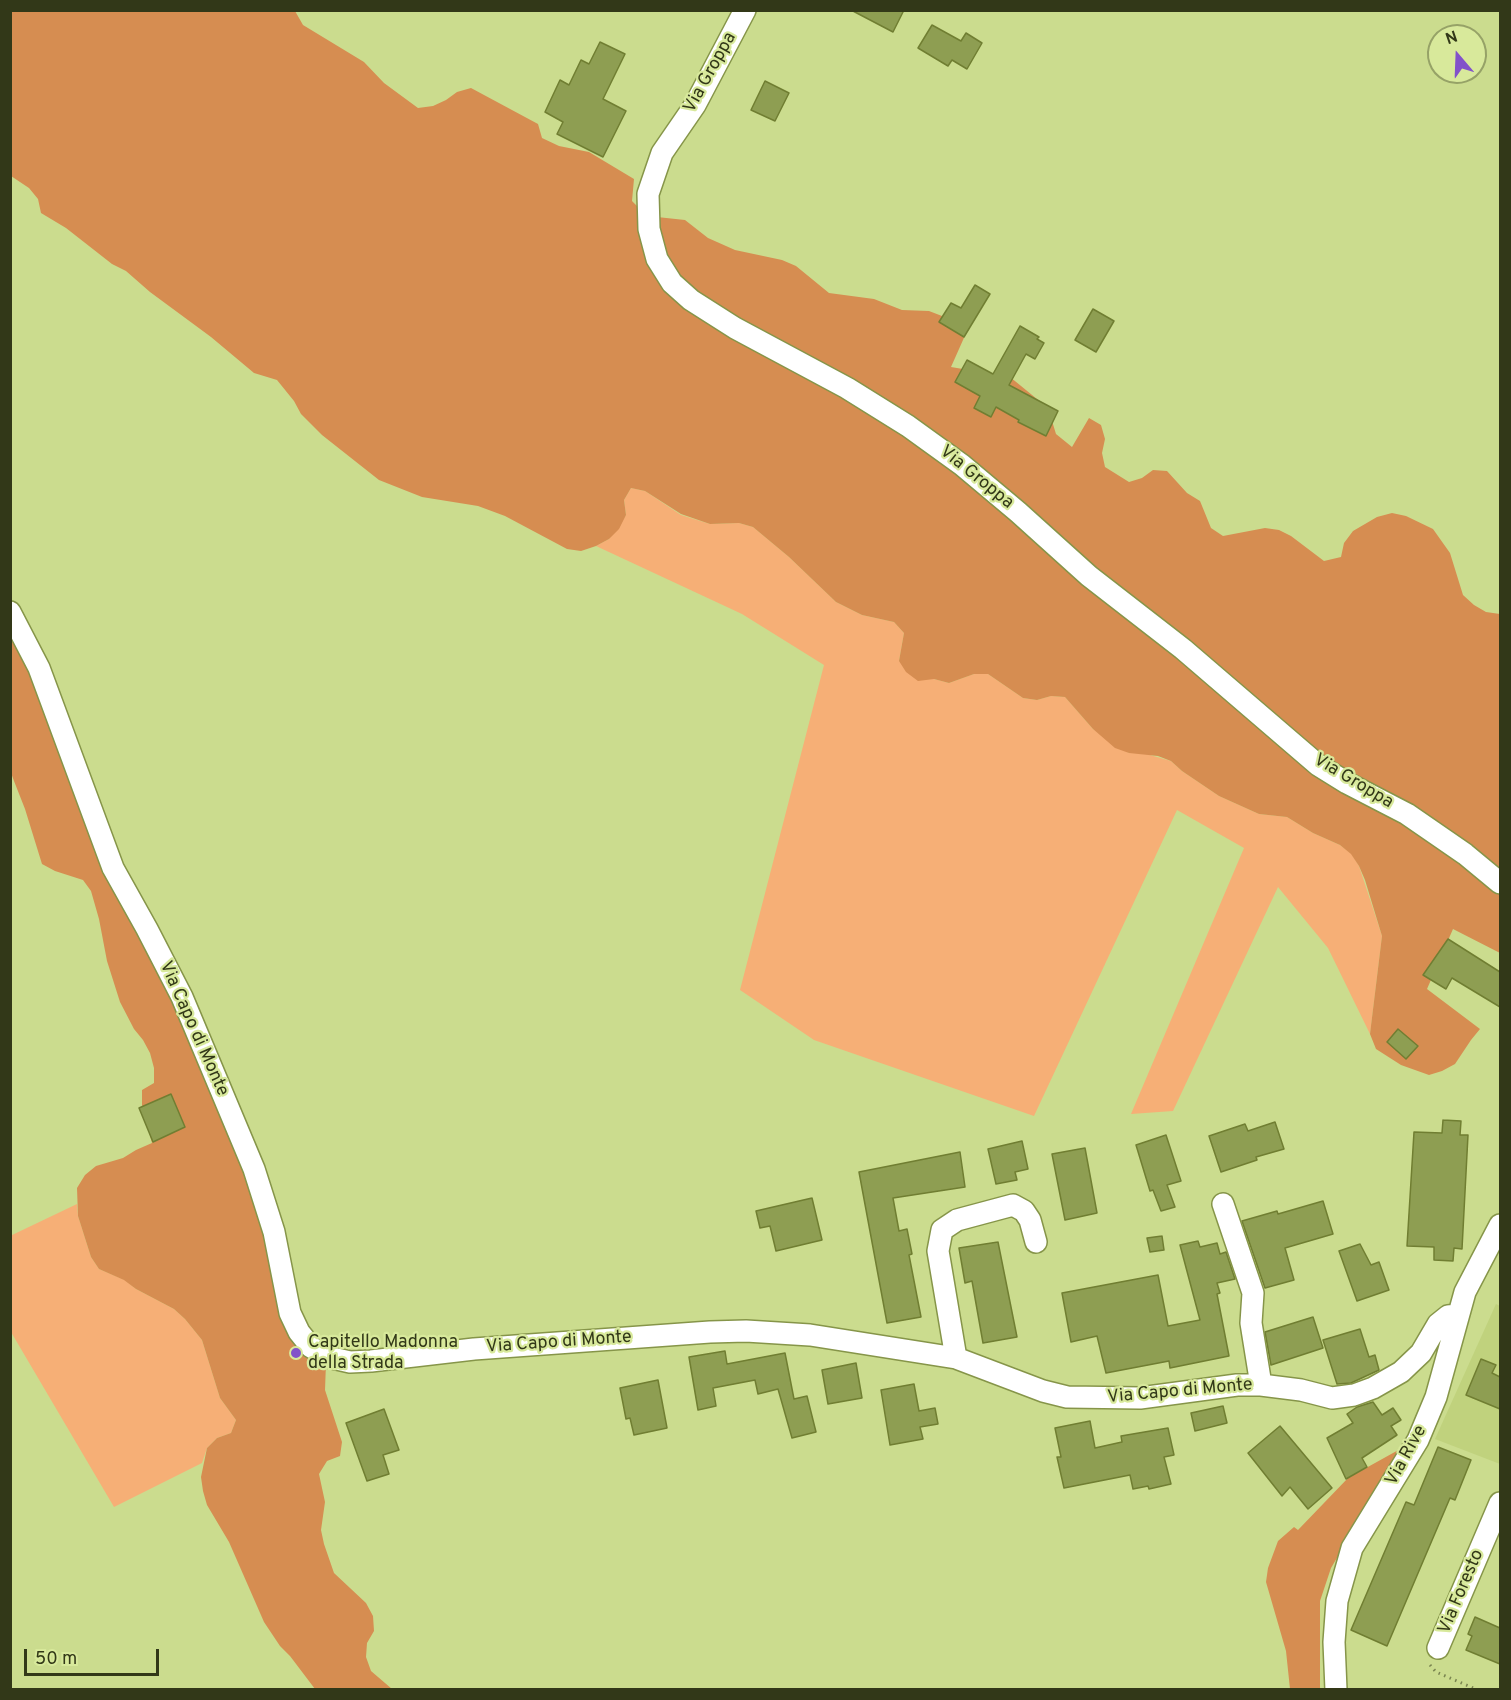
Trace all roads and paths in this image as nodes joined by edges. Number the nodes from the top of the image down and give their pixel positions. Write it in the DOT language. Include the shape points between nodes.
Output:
graph roads {
  1 [pos="745,10"];
  2 [pos="10,612"];
  3 [pos="1500,883"];
  4 [pos="1223,1204"];
  5 [pos="1500,1225"];
  6 [pos="1036,1242"];
  7 [pos="1457,1315"];
  8 [pos="956,1358"];
  9 [pos="1260,1385"];
  10 [pos="1500,1503"];
  11 [pos="1438,1648"];
  12 [pos="1336,1689"];
  13 [pos="1478,1689"];
  1 -- 3 [label="street, Via Groppa" via="695,105 662,153 648,194 649,229 657,259 672,283 735,328 848,388 962,465 1089,576 1183,649 1318,765 1407,814"];
  2 -- 8 [label="street, Via Capo di Monte" via="39,668 113,868 182,997 254,1169 274,1232 290,1312 311,1347 328,1357 350,1362 474,1348 746,1331 810,1335"];
  4 -- 9 [label="street" via="1253,1293 1251,1323"];
  5 -- 7 [label="street, Via Rive" via="1473,1273"];
  6 -- 8 [label="street" via="1030,1220 1013,1205 957,1220 942,1230 938,1251"];
  7 -- 9 [label="street, Via Capo di Monte" via="1438,1324 1421,1353 1401,1372 1354,1395 1332,1398"];
  7 -- 12 [label="street, Via Rive" via="1428,1418 1406,1462 1352,1548 1337,1601"];
  8 -- 9 [label="street, Via Capo di Monte" via="1067,1397 1140,1398 1213,1387"];
  10 -- 11 [label="street, Via Foresto"];
  11 -- 13 [label="path" via="1430,1659 1434,1671"];
}
